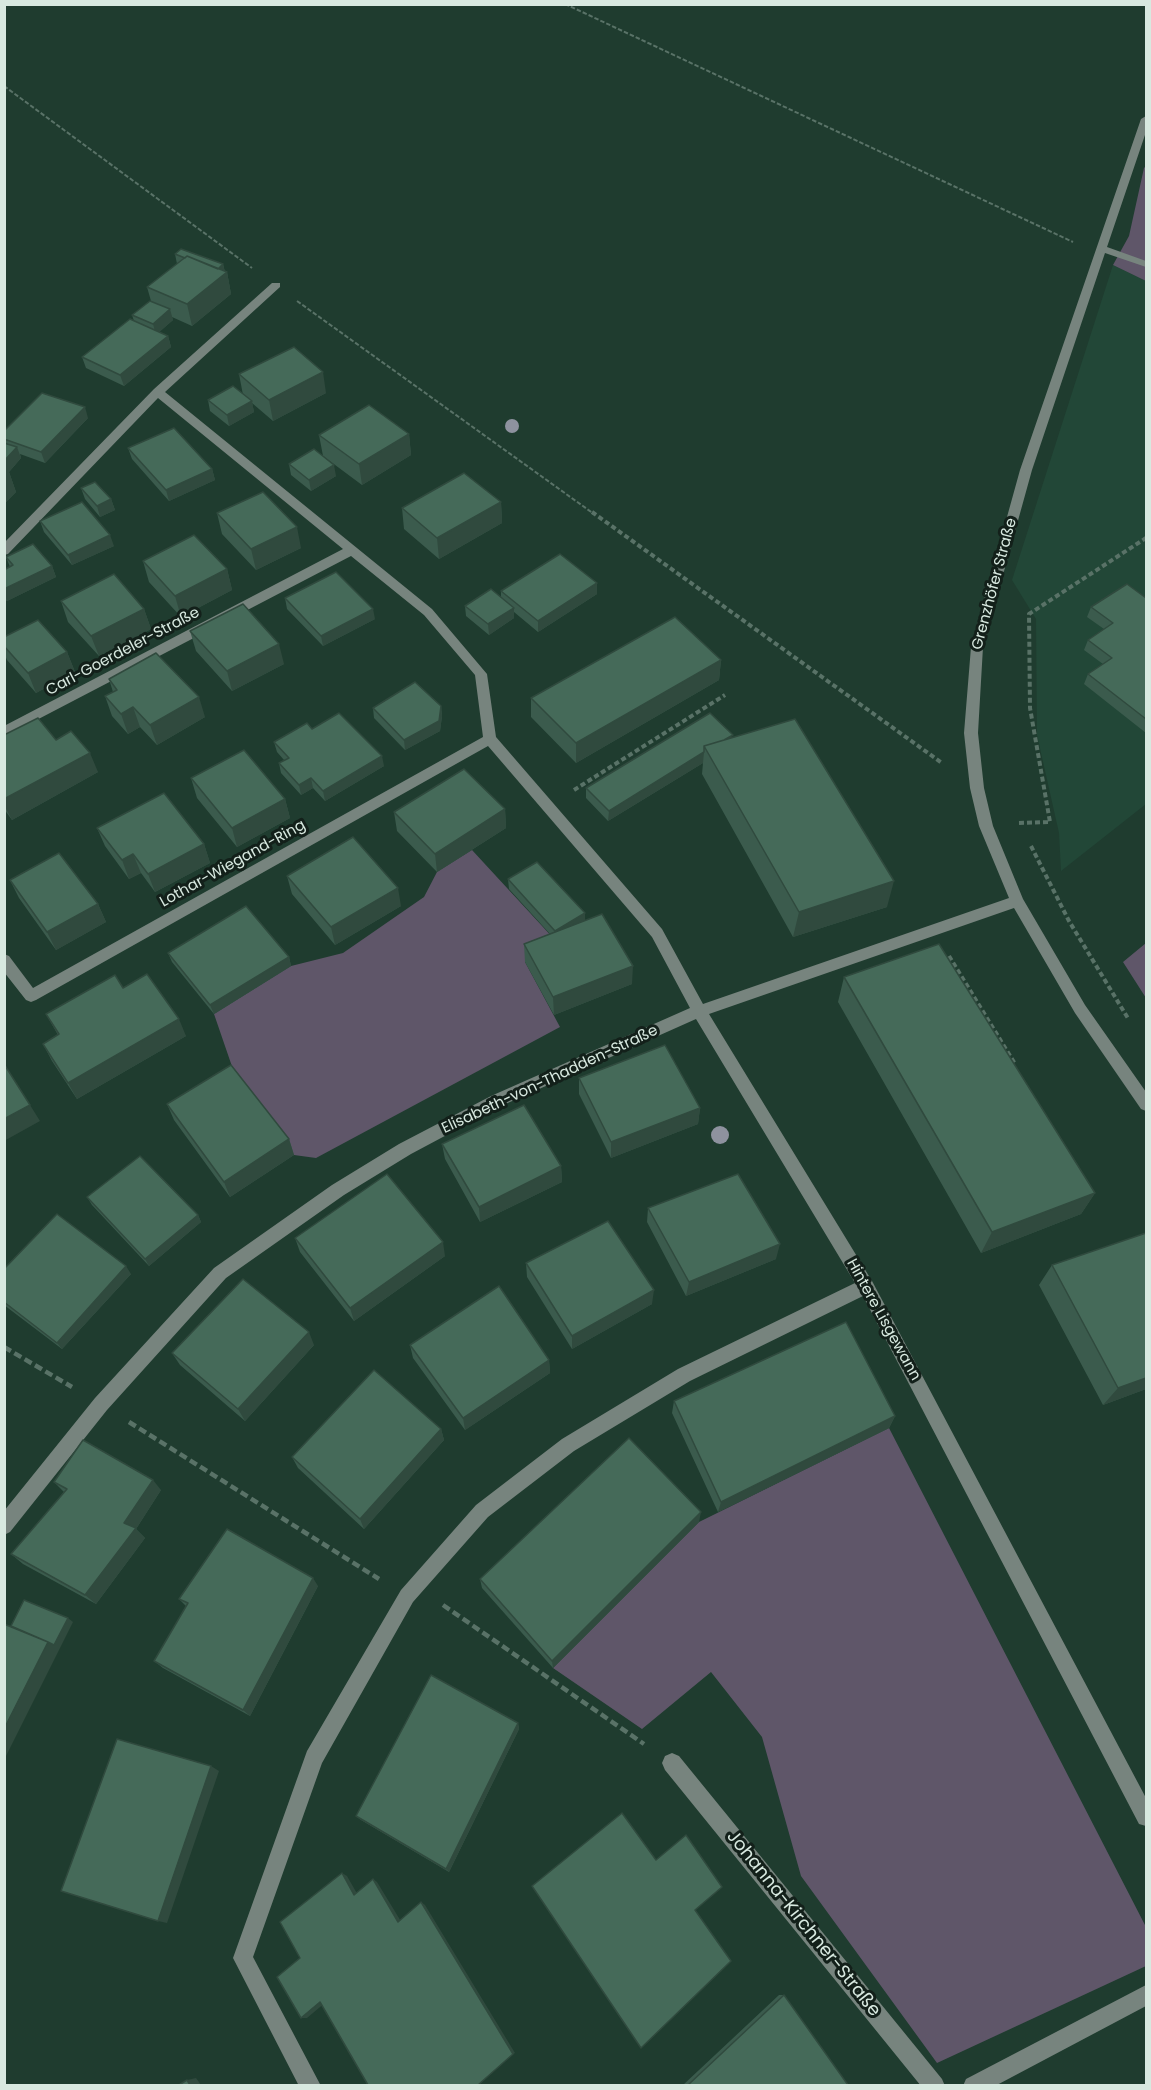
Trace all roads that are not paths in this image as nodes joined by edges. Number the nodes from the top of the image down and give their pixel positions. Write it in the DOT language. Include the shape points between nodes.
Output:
graph roads {
  1 [pos="1146,119"];
  2 [pos="1103,249"];
  3 [pos="1146,264"];
  4 [pos="276,285"];
  5 [pos="158,392"];
  6 [pos="4,550"];
  7 [pos="352,550"];
  8 [pos="4,732"];
  9 [pos="490,739"];
  10 [pos="1017,901"];
  11 [pos="4,960"];
  12 [pos="699,1011"];
  13 [pos="1146,1104"];
  14 [pos="866,1286"];
  15 [pos="4,1527"];
  16 [pos="672,1763"];
  17 [pos="1146,1817"];
  18 [pos="1146,1995"];
  19 [pos="311,2085"];
  20 [pos="934,2085"];
  21 [pos="973,2085"];
  1 -- 2 [label="street, Grenzhöfer Straße"];
  2 -- 3 [label="street"];
  2 -- 10 [label="street, Grenzhöfer Straße" via="1026,470 977,647 971,733 977,788 986,826"];
  4 -- 5 [label="street"];
  5 -- 6 [label="street"];
  5 -- 7 [label="street"];
  7 -- 8 [label="street, Carl-Goerdeler-Straße"];
  7 -- 9 [label="street" via="428,612 481,674"];
  9 -- 11 [label="street, Lothar-Wiegand-Ring" via="31,996"];
  9 -- 12 [label="street, Hintere Lisgewann" via="657,933"];
  10 -- 12 [label="street, Elisabeth-von-Thadden-Straße"];
  10 -- 13 [label="street, Grenzhöfer Straße" via="1080,1009"];
  12 -- 14 [label="street, Hintere Lisgewann"];
  12 -- 15 [label="street, Elisabeth-von-Thadden-Straße" via="496,1101 405,1149 338,1190 220,1273 101,1404"];
  14 -- 17 [label="street, Hintere Lisgewann"];
  14 -- 19 [label="street" via="684,1375 568,1445 482,1511 407,1596 314,1758 243,1958"];
  16 -- 20 [label="street, Johanna-Kirchner-Straße"];
  18 -- 21 [label="street"];
}
